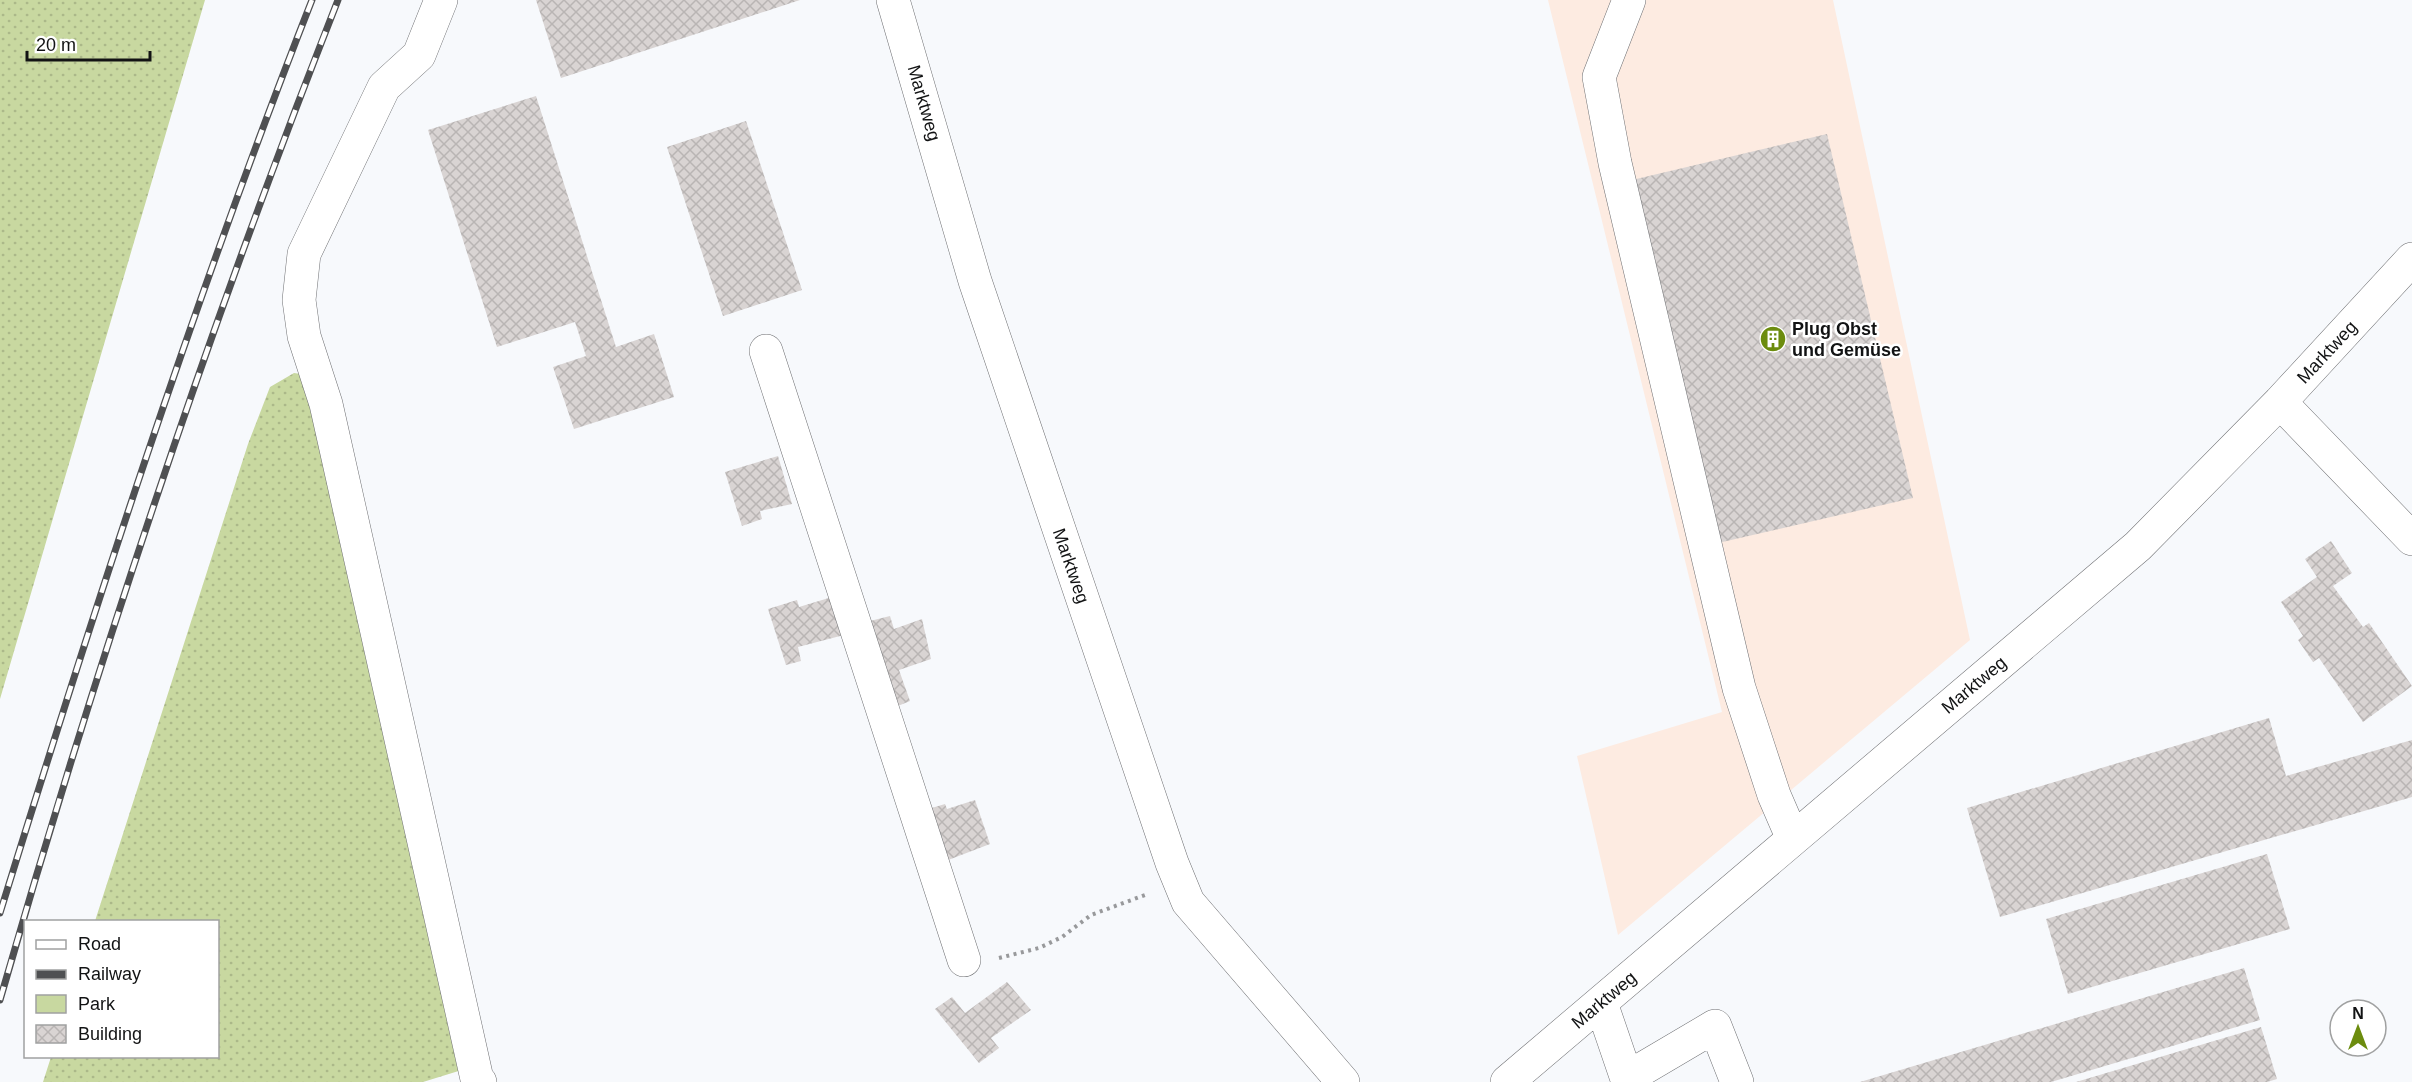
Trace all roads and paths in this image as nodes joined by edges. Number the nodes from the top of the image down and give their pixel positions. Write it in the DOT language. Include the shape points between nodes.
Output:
graph roads {
  1 [pos="441,0"];
  2 [pos="893,0"];
  3 [pos="1629,0"];
  4 [pos="2412,259"];
  5 [pos="766,351"];
  6 [pos="2280,402"];
  7 [pos="2412,539"];
  8 [pos="1793,839"];
  9 [pos="1180,882"];
  10 [pos="964,960"];
  11 [pos="1601,1003"];
  12 [pos="1628,1080"];
  13 [pos="480,1082"];
  14 [pos="1343,1082"];
  15 [pos="1508,1082"];
  16 [pos="1737,1082"];
  1 -- 13 [label="street" via="419,55 384,87 304,254 299,300 304,336 326,404"];
  2 -- 9 [label="street, Marktweg" via="975,281"];
  3 -- 8 [label="street" via="1599,77 1615,163 1739,688 1774,795"];
  4 -- 6 [label="street, Marktweg"];
  5 -- 10 [label="street"];
  6 -- 7 [label="street"];
  6 -- 8 [label="street, Marktweg" via="2138,546"];
  8 -- 11 [label="street, Marktweg"];
  9 -- 10 [label="path" via="1091,915 1062,937 1039,948 997,959"];
  9 -- 14 [label="street, Marktweg" via="1188,902"];
  11 -- 12 [label="street"];
  11 -- 15 [label="street, Marktweg"];
  12 -- 16 [label="street" via="1715,1026"];
}
